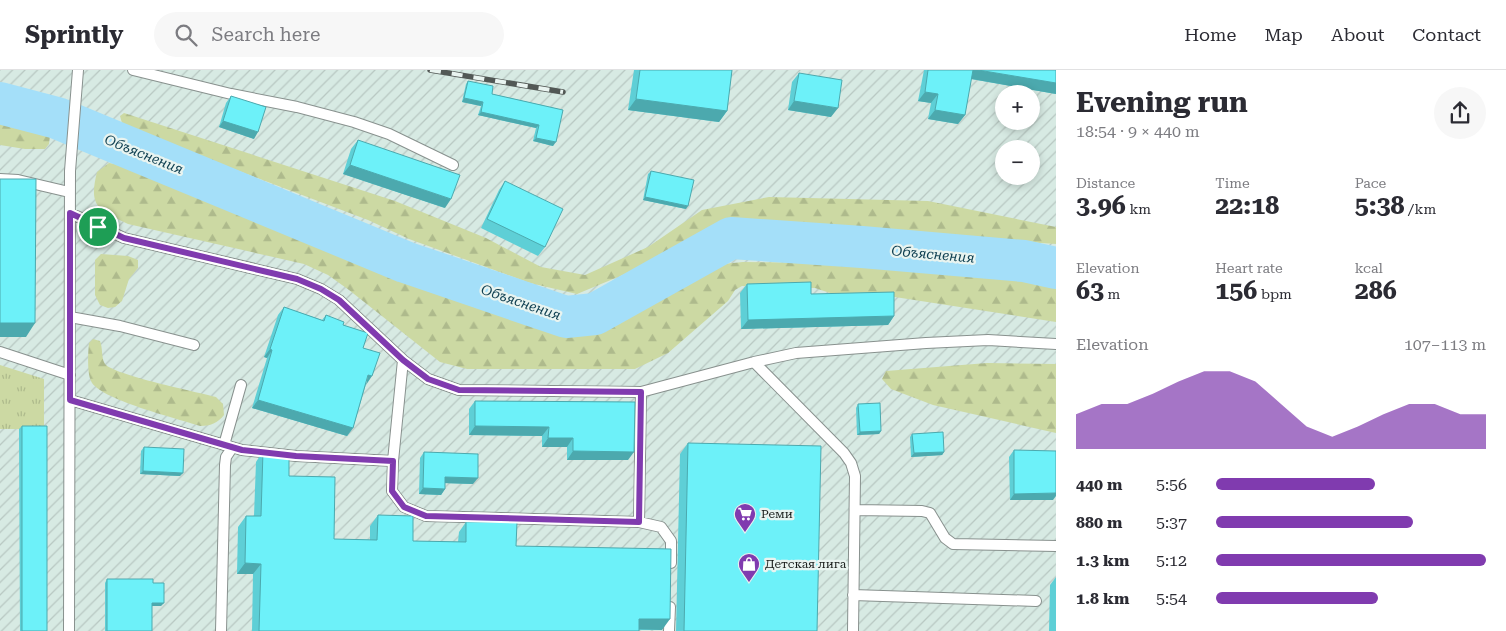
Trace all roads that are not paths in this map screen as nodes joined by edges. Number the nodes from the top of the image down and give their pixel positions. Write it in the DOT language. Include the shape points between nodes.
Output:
graph roads {
  1 [pos="78,70"];
  2 [pos="133,70"];
  3 [pos="453,165"];
  4 [pos="0,179"];
  5 [pos="69,192"];
  6 [pos="70,213"];
  7 [pos="70,317"];
  8 [pos="1056,344"];
  9 [pos="194,345"];
  10 [pos="0,352"];
  11 [pos="403,360"];
  12 [pos="754,362"];
  13 [pos="70,375"];
  14 [pos="241,385"];
  15 [pos="641,392"];
  16 [pos="70,400"];
  17 [pos="228,447"];
  18 [pos="393,461"];
  19 [pos="854,510"];
  20 [pos="639,522"];
  21 [pos="1056,546"];
  22 [pos="671,577"];
  23 [pos="670,595"];
  24 [pos="853,595"];
  25 [pos="1036,601"];
  26 [pos="69,631"];
  27 [pos="222,631"];
  28 [pos="670,631"];
  29 [pos="852,631"];
  1 -- 5 [label="lane"];
  2 -- 3 [label="lane" via="354,122 389,134"];
  4 -- 5 [label="lane"];
  5 -- 6 [label="lane"];
  6 -- 7 [label="lane"];
  6 -- 11 [label="lane" via="124,238 297,279 321,289 339,300"];
  7 -- 9 [label="lane"];
  7 -- 13 [label="lane"];
  8 -- 12 [label="lane" via="988,340 926,343 796,353"];
  10 -- 13 [label="lane"];
  11 -- 15 [label="lane" via="428,379 459,390"];
  11 -- 18 [label="lane"];
  12 -- 15 [label="lane"];
  12 -- 19 [label="lane" via="851,463 855,476"];
  13 -- 16 [label="lane"];
  14 -- 17 [label="lane"];
  15 -- 20 [label="lane"];
  16 -- 17 [label="lane"];
  16 -- 26 [label="lane"];
  17 -- 18 [label="lane" via="296,456"];
  17 -- 27 [label="lane"];
  18 -- 20 [label="lane" via="392,491 404,507 426,516"];
  19 -- 21 [label="lane" via="930,513 945,538 953,544"];
  19 -- 24 [label="lane"];
  20 -- 22 [label="lane" via="661,527 671,541"];
  23 -- 28 [label="lane"];
  24 -- 25 [label="lane"];
  24 -- 29 [label="lane"];
}
